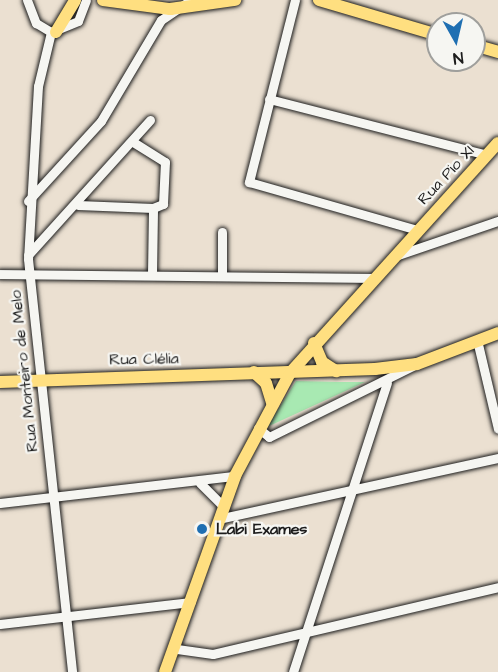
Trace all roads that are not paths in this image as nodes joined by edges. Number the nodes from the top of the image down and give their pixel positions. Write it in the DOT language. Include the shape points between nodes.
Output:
graph roads {
  1 [pos="27,0"];
  2 [pos="75,0"];
  3 [pos="86,0"];
  4 [pos="103,0"];
  5 [pos="236,0"];
  6 [pos="319,0"];
  7 [pos="296,1"];
  8 [pos="215,2"];
  9 [pos="180,4"];
  10 [pos="153,6"];
  11 [pos="159,24"];
  12 [pos="426,31"];
  13 [pos="53,32"];
  14 [pos="269,99"];
  15 [pos="150,120"];
  16 [pos="135,143"];
  17 [pos="498,143"];
  18 [pos="484,158"];
  19 [pos="28,201"];
  20 [pos="78,205"];
  21 [pos="153,208"];
  22 [pos="498,221"];
  23 [pos="418,230"];
  24 [pos="222,232"];
  25 [pos="28,255"];
  26 [pos="393,256"];
  27 [pos="29,273"];
  28 [pos="0,274"];
  29 [pos="152,274"];
  30 [pos="222,275"];
  31 [pos="373,278"];
  32 [pos="498,333"];
  33 [pos="477,340"];
  34 [pos="314,344"];
  35 [pos="417,364"];
  36 [pos="336,371"];
  37 [pos="254,372"];
  38 [pos="290,373"];
  39 [pos="40,378"];
  40 [pos="0,382"];
  41 [pos="387,383"];
  42 [pos="272,403"];
  43 [pos="258,428"];
  44 [pos="498,429"];
  45 [pos="498,458"];
  46 [pos="235,476"];
  47 [pos="200,483"];
  48 [pos="351,490"];
  49 [pos="52,497"];
  50 [pos="0,503"];
  51 [pos="223,506"];
  52 [pos="218,519"];
  53 [pos="498,587"];
  54 [pos="191,602"];
  55 [pos="66,617"];
  56 [pos="0,624"];
  57 [pos="305,633"];
  58 [pos="177,649"];
  59 [pos="72,672"];
  60 [pos="165,672"];
  61 [pos="293,672"];
  1 -- 13 [label="street" via="36,23"];
  2 -- 13 [label="main road"];
  3 -- 13 [label="street" via="78,21"];
  4 -- 10 [label="main road"];
  5 -- 8 [label="main road"];
  6 -- 12 [label="main road"];
  7 -- 14 [label="street"];
  8 -- 9 [label="main road"];
  9 -- 10 [label="main road"];
  9 -- 11 [label="street"];
  10 -- 11 [label="street"];
  11 -- 19 [label="street" via="102,121"];
  13 -- 19 [label="street, Rua Monteiro de Melo" via="38,86"];
  14 -- 18 [label="street"];
  14 -- 23 [label="street" via="248,173 250,185"];
  15 -- 16 [label="street"];
  16 -- 20 [label="street"];
  16 -- 21 [label="street" via="165,162 164,200"];
  17 -- 18 [label="main road, Rua Pio XI"];
  18 -- 23 [label="main road, Rua Pio XI"];
  19 -- 25 [label="street, Rua Monteiro de Melo"];
  20 -- 21 [label="street"];
  20 -- 25 [label="street"];
  21 -- 29 [label="street"];
  22 -- 26 [label="street"];
  23 -- 26 [label="main road, Rua Pio XI"];
  24 -- 30 [label="street"];
  25 -- 27 [label="street, Rua Monteiro de Melo"];
  26 -- 31 [label="main road, Rua Pio XI"];
  27 -- 28 [label="street"];
  27 -- 29 [label="street"];
  27 -- 39 [label="street, Rua Monteiro de Melo"];
  29 -- 30 [label="street"];
  30 -- 31 [label="street"];
  31 -- 34 [label="main road, Rua Pio XI"];
  32 -- 33 [label="main road, Rua Clélia"];
  33 -- 35 [label="main road, Rua Clélia"];
  33 -- 44 [label="street"];
  34 -- 36 [label="main road" via="322,362"];
  34 -- 38 [label="main road, Rua Pio XI"];
  35 -- 36 [label="main road, Rua Clélia"];
  35 -- 41 [label="street"];
  36 -- 38 [label="main road, Rua Clélia"];
  37 -- 38 [label="main road, Rua Clélia"];
  37 -- 39 [label="main road, Rua Clélia"];
  37 -- 42 [label="main road" via="266,383"];
  38 -- 42 [label="main road, Rua Pio XI"];
  39 -- 40 [label="main road, Rua Clélia"];
  39 -- 49 [label="street, Rua Monteiro de Melo"];
  41 -- 43 [label="street" via="269,436"];
  41 -- 48 [label="street"];
  42 -- 43 [label="main road, Rua Pio XI"];
  43 -- 46 [label="main road, Rua Pio XI"];
  45 -- 48 [label="street"];
  46 -- 47 [label="street"];
  46 -- 51 [label="main road, Rua Pio XI"];
  47 -- 49 [label="street"];
  47 -- 51 [label="street"];
  48 -- 52 [label="street"];
  48 -- 57 [label="street"];
  49 -- 50 [label="street"];
  49 -- 55 [label="street, Rua Monteiro de Melo"];
  51 -- 52 [label="main road, Rua Pio XI"];
  52 -- 54 [label="main road, Rua Pio XI"];
  53 -- 57 [label="street"];
  54 -- 55 [label="street"];
  54 -- 58 [label="main road, Rua Pio XI"];
  55 -- 56 [label="street"];
  55 -- 59 [label="street, Rua Monteiro de Melo"];
  57 -- 58 [label="street" via="204,655"];
  57 -- 61 [label="street"];
  58 -- 60 [label="main road, Rua Pio XI"];
}
